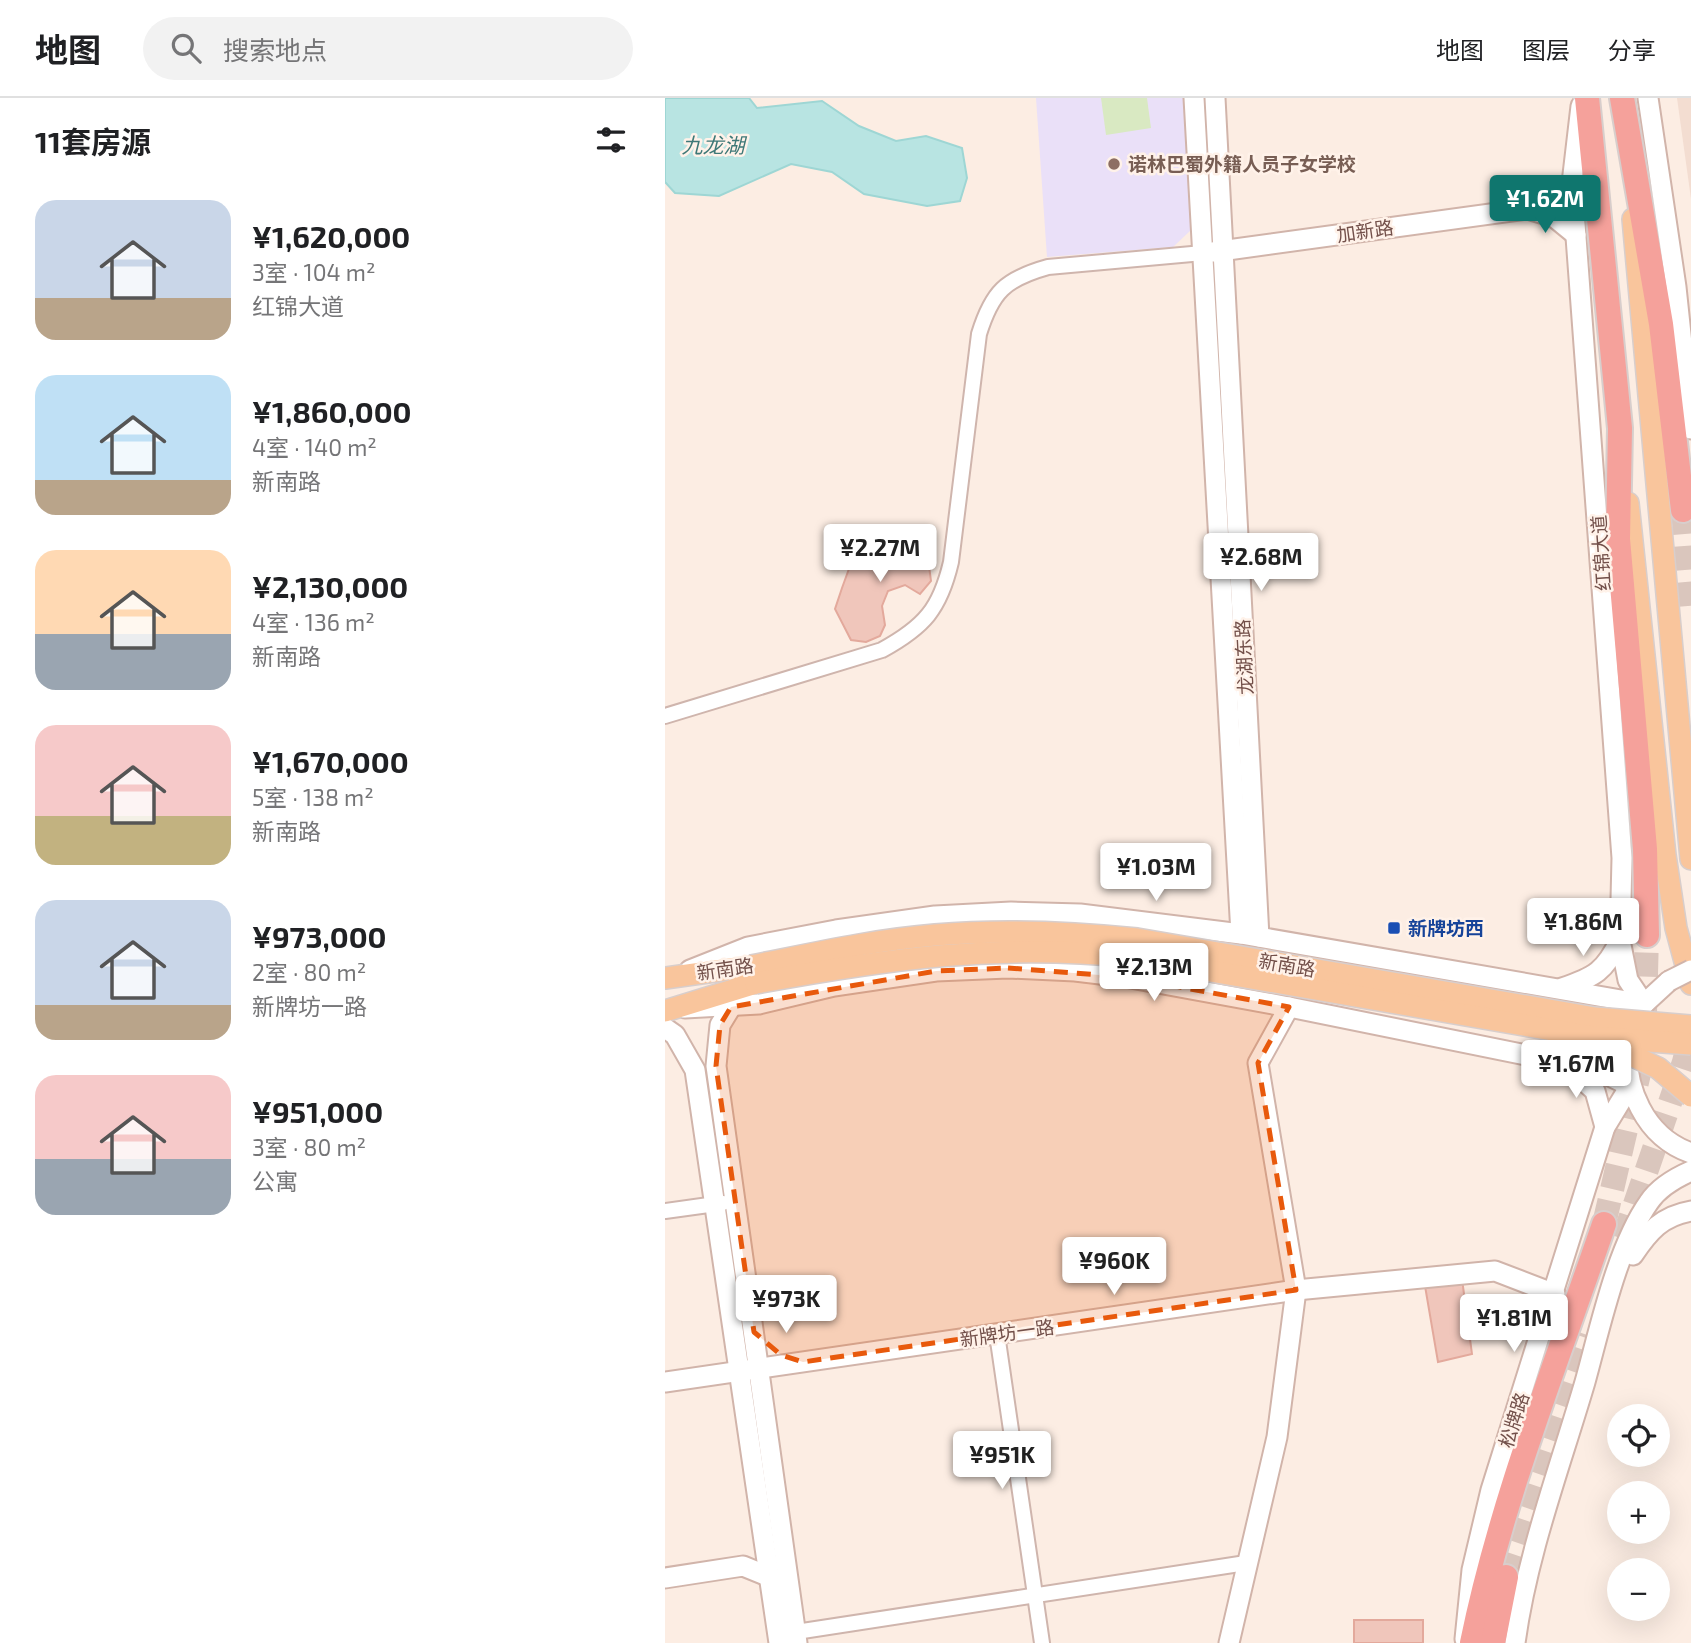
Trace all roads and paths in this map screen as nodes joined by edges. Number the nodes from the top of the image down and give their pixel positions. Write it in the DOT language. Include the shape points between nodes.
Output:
graph roads {
  1 [pos="1194,98"];
  2 [pos="1215,98"];
  3 [pos="1584,98"];
  4 [pos="1648,98"];
  5 [pos="1622,102"];
  6 [pos="1572,183"];
  7 [pos="1527,209"];
  8 [pos="1576,235"];
  9 [pos="1224,251"];
  10 [pos="1203,253"];
  11 [pos="1620,428"];
  12 [pos="1691,429"];
  13 [pos="1683,510"];
  14 [pos="665,716"];
  15 [pos="1691,859"];
  16 [pos="1250,935"];
  17 [pos="1647,935"];
  18 [pos="1620,940"];
  19 [pos="1691,970"];
  20 [pos="753,974"];
  21 [pos="669,977"];
  22 [pos="1691,984"];
  23 [pos="1559,990"];
  24 [pos="1644,1004"];
  25 [pos="731,1007"];
  26 [pos="1289,1007"];
  27 [pos="672,1010"];
  28 [pos="1691,1026"];
  29 [pos="665,1028"];
  30 [pos="1593,1037"];
  31 [pos="1691,1044"];
  32 [pos="1564,1063"];
  33 [pos="1630,1086"];
  34 [pos="1691,1096"];
  35 [pos="1605,1127"];
  36 [pos="1691,1153"];
  37 [pos="1691,1171"];
  38 [pos="736,1201"];
  39 [pos="715,1204"];
  40 [pos="665,1211"];
  41 [pos="1691,1211"];
  42 [pos="1604,1224"];
  43 [pos="1614,1281"];
  44 [pos="1296,1290"];
  45 [pos="1555,1294"];
  46 [pos="754,1332"];
  47 [pos="734,1334"];
  48 [pos="997,1334"];
  49 [pos="803,1362"];
  50 [pos="750,1370"];
  51 [pos="698,1377"];
  52 [pos="665,1382"];
  53 [pos="765,1543"];
  54 [pos="1247,1563"];
  55 [pos="743,1566"];
  56 [pos="770,1577"];
  57 [pos="1506,1577"];
  58 [pos="665,1578"];
  59 [pos="1035,1595"];
  60 [pos="791,1639"];
  61 [pos="1042,1643"];
  62 [pos="1229,1643"];
  63 [pos="1465,1643"];
  64 [pos="1472,1643"];
  65 [pos="1493,1643"];
  66 [pos="1515,1643"];
  1 -- 10 [label="street, 龙湖东路"];
  2 -- 9 [label="street, 龙湖东路"];
  3 -- 6 [label="street, 红锦大道"];
  3 -- 11 [label="highway, 红锦大道"];
  4 -- 12 [label="street" via="1676,286"];
  5 -- 13 [label="highway" via="1661,324"];
  5 -- 15 [label="main road"];
  6 -- 7 [label="street" via="1554,199"];
  6 -- 8 [label="street, 红锦大道"];
  7 -- 8 [label="street" via="1554,217"];
  7 -- 9 [label="street, 加新路"];
  8 -- 18 [label="street, 红锦大道" via="1622,859"];
  9 -- 10 [label="street, 加新路"];
  9 -- 16 [label="street, 龙湖东路"];
  10 -- 14 [label="street" via="1048,267 1023,274 1003,287 988,306 979,334 951,562 945,590 930,616 882,650"];
  10 -- 16 [label="street, 龙湖东路"];
  11 -- 17 [label="highway, 红锦大道" via="1618,539 1645,849"];
  11 -- 22 [label="main road, 红锦大道" via="1665,855 1676,928"];
  16 -- 21 [label="street, 新南路" via="1080,914 935,916 748,947"];
  16 -- 23 [label="street, 新南路"];
  18 -- 23 [label="street" via="1599,972"];
  18 -- 24 [label="street, 红锦大道" via="1628,980"];
  19 -- 24 [label="street, bridge" via="1669,981"];
  20 -- 21 [label="main road, 新南路"];
  20 -- 27 [label="main road, 新南路"];
  20 -- 28 [label="main road, 新南路, bridge" via="934,935 1079,933 1137,939 1595,1018"];
  20 -- 30 [label="main road, 新南路, bridge" via="936,954 1076,951"];
  23 -- 24 [label="street, 新南路"];
  24 -- 33 [label="street" via="1629,1034"];
  25 -- 26 [label="street, 新南路" via="936,971 1008,968 1125,977"];
  25 -- 27 [label="street, 新南路"];
  25 -- 38 [label="street" via="720,1025 716,1046"];
  26 -- 32 [label="street, 新南路"];
  26 -- 44 [label="street" via="1258,1063"];
  29 -- 39 [label="street" via="675,1035 695,1069"];
  30 -- 31 [label="main road, 新南路, bridge"];
  30 -- 34 [label="main road, bridge" via="1658,1068"];
  32 -- 33 [label="street, 新南路" via="1595,1069"];
  32 -- 35 [label="street" via="1595,1091"];
  33 -- 35 [label="street, 松牌路"];
  33 -- 36 [label="street" via="1642,1113 1660,1134"];
  35 -- 45 [label="street, 松牌路"];
  37 -- 43 [label="street" via="1665,1185 1650,1200"];
  38 -- 39 [label="street"];
  38 -- 46 [label="street"];
  39 -- 40 [label="street"];
  39 -- 47 [label="street"];
  41 -- 43 [label="street" via="1662,1220 1649,1230"];
  42 -- 64 [label="highway, 松牌路" via="1508,1505"];
  43 -- 66 [label="street" via="1528,1577"];
  44 -- 45 [label="street, 新牌坊一路" via="1495,1271"];
  44 -- 48 [label="street, 新牌坊一路"];
  44 -- 54 [label="street" via="1276,1437"];
  45 -- 63 [label="street, 松牌路" via="1488,1501 1472,1570"];
  46 -- 49 [label="street" via="781,1355"];
  46 -- 50 [label="street"];
  47 -- 50 [label="street"];
  47 -- 51 [label="street" via="722,1358"];
  48 -- 49 [label="street, 新牌坊一路"];
  48 -- 59 [label="street"];
  49 -- 50 [label="street, 新牌坊一路"];
  50 -- 51 [label="street, 新牌坊一路"];
  50 -- 53 [label="street"];
  50 -- 60 [label="street"];
  51 -- 52 [label="street, 新牌坊一路"];
  53 -- 55 [label="street"];
  53 -- 56 [label="street"];
  54 -- 59 [label="street"];
  54 -- 62 [label="street"];
  55 -- 56 [label="street"];
  55 -- 58 [label="street"];
  56 -- 60 [label="street"];
  57 -- 65 [label="highway"];
  59 -- 60 [label="street"];
  59 -- 61 [label="street"];
}
